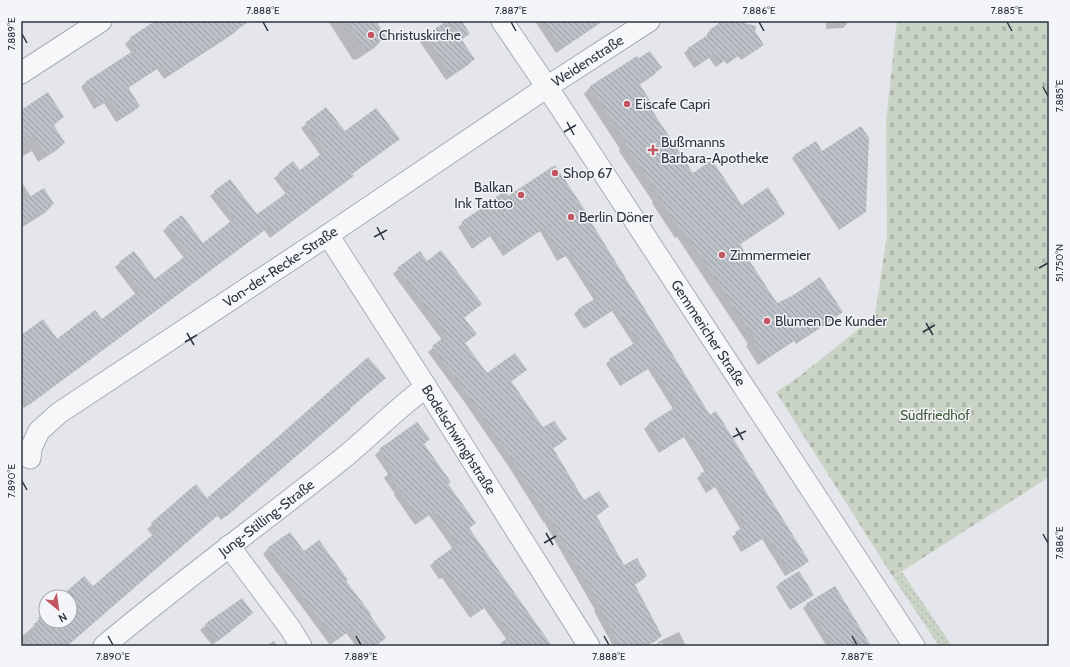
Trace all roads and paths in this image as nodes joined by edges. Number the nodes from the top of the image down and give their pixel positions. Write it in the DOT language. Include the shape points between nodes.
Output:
graph roads {
  1 [pos="101,21"];
  2 [pos="502,21"];
  3 [pos="649,21"];
  4 [pos="77,27"];
  5 [pos="21,73"];
  6 [pos="547,87"];
  7 [pos="328,235"];
  8 [pos="426,387"];
  9 [pos="30,458"];
  10 [pos="229,546"];
  11 [pos="104,646"];
  12 [pos="301,646"];
  13 [pos="589,646"];
  14 [pos="914,646"];
  1 -- 4 [label="street"];
  2 -- 6 [label="street, Gemmericher Straße"];
  3 -- 6 [label="street, Weidenstraße"];
  4 -- 5 [label="street"];
  6 -- 7 [label="street, Von-der-Recke-Straße"];
  6 -- 14 [label="street, Gemmericher Straße"];
  7 -- 8 [label="street, Bodelschwinghstraße"];
  7 -- 9 [label="street, Von-der-Recke-Straße" via="59,413 39,431 31,448"];
  8 -- 10 [label="street, Jung-Stilling-Straße" via="334,466"];
  8 -- 13 [label="street, Bodelschwinghstraße"];
  10 -- 11 [label="street, Jung-Stilling-Straße"];
  10 -- 12 [label="street"];
}
